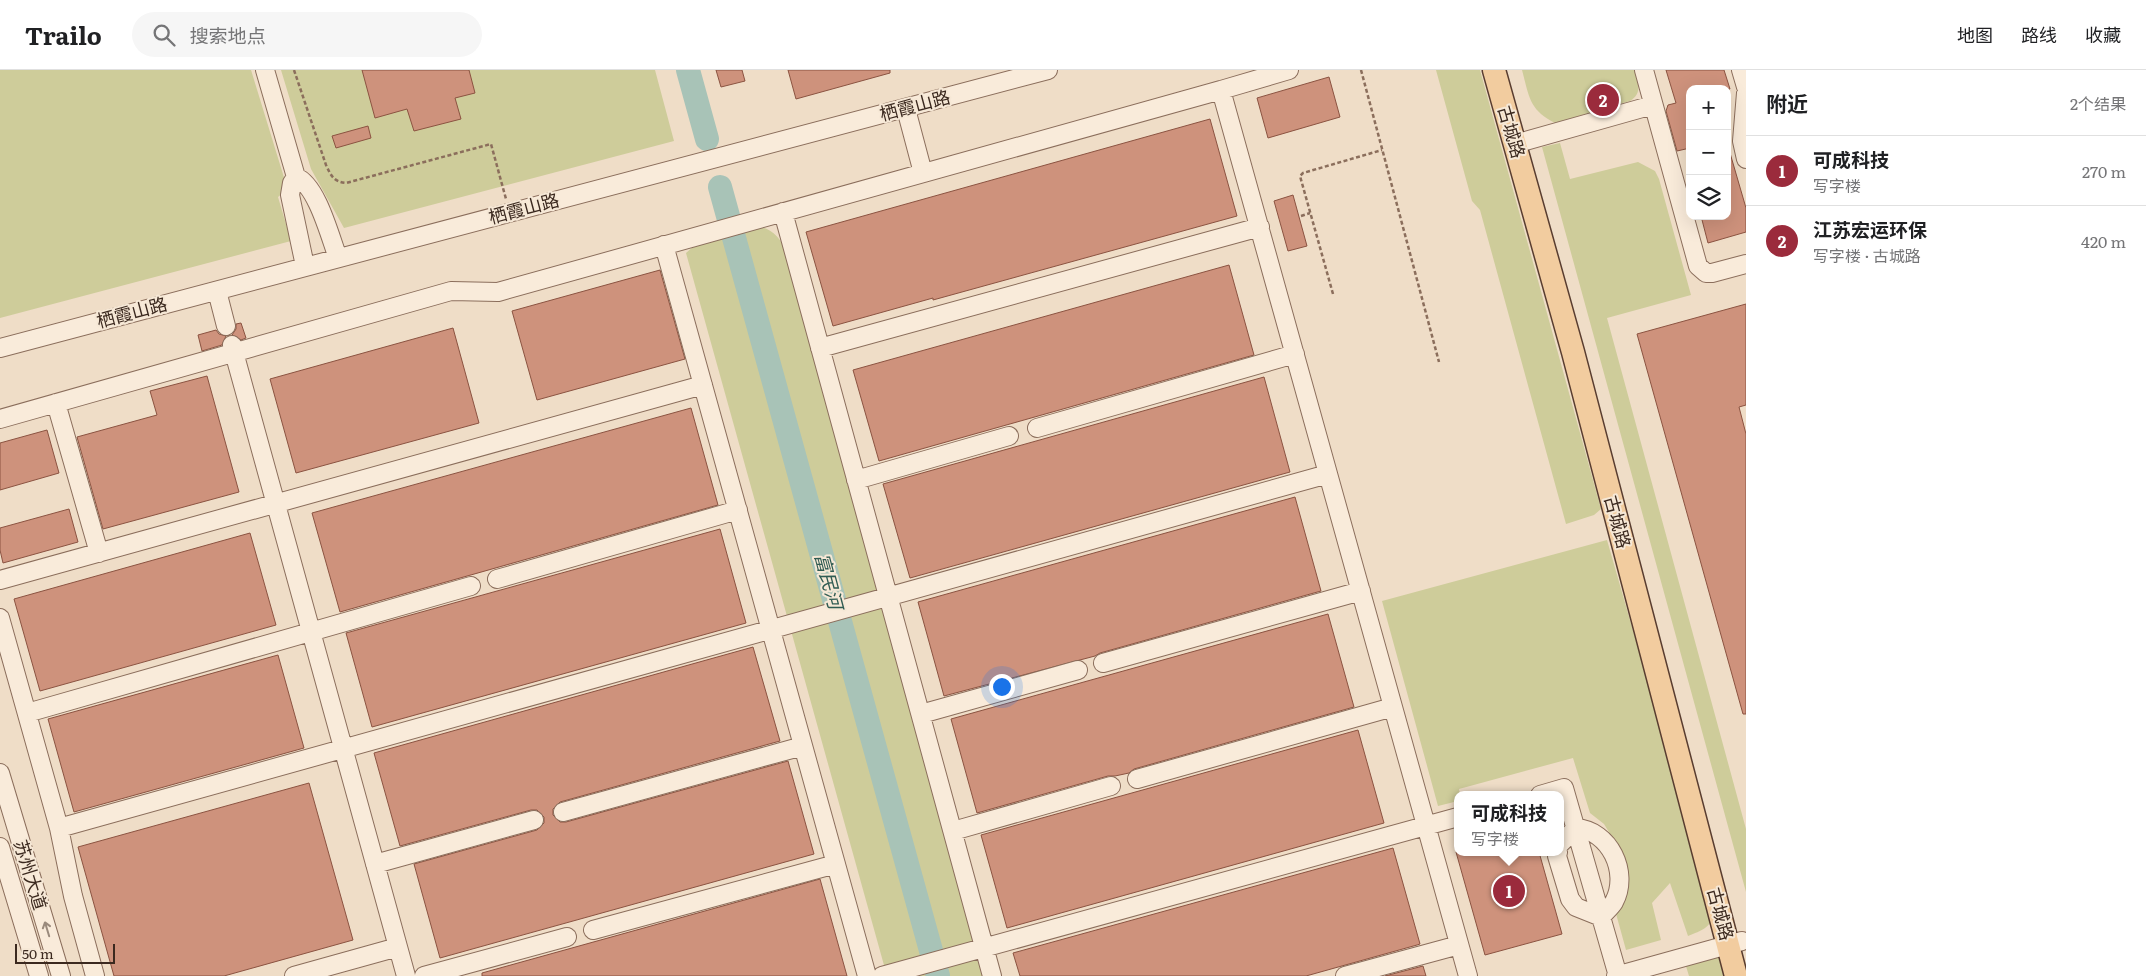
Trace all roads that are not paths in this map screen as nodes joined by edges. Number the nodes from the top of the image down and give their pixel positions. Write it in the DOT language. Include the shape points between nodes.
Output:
graph roads {
  1 [pos="265,70"];
  2 [pos="1048,70"];
  3 [pos="1289,70"];
  4 [pos="1494,70"];
  5 [pos="1508,70"];
  6 [pos="1644,70"];
  7 [pos="1741,70"];
  8 [pos="1746,87"];
  9 [pos="1221,90"];
  10 [pos="1746,93"];
  11 [pos="1653,105"];
  12 [pos="906,109"];
  13 [pos="1744,129"];
  14 [pos="1521,142"];
  15 [pos="1746,159"];
  16 [pos="924,173"];
  17 [pos="296,177"];
  18 [pos="783,212"];
  19 [pos="1260,228"];
  20 [pos="664,245"];
  21 [pos="338,258"];
  22 [pos="1746,264"];
  23 [pos="305,266"];
  24 [pos="217,291"];
  25 [pos="226,326"];
  26 [pos="0,348"];
  27 [pos="820,348"];
  28 [pos="233,349"];
  29 [pos="1295,354"];
  30 [pos="703,385"];
  31 [pos="56,403"];
  32 [pos="0,418"];
  33 [pos="1037,428"];
  34 [pos="1009,436"];
  35 [pos="1328,474"];
  36 [pos="856,480"];
  37 [pos="275,504"];
  38 [pos="738,510"];
  39 [pos="99,553"];
  40 [pos="497,579"];
  41 [pos="0,580"];
  42 [pos="471,586"];
  43 [pos="1360,591"];
  44 [pos="888,597"];
  45 [pos="0,618"];
  46 [pos="771,629"];
  47 [pos="311,631"];
  48 [pos="1103,663"];
  49 [pos="1078,670"];
  50 [pos="1393,707"];
  51 [pos="26,713"];
  52 [pos="921,714"];
  53 [pos="803,746"];
  54 [pos="343,749"];
  55 [pos="0,773"];
  56 [pos="1137,779"];
  57 [pos="1111,786"];
  58 [pos="1554,791"];
  59 [pos="563,812"];
  60 [pos="1454,818"];
  61 [pos="534,820"];
  62 [pos="1426,826"];
  63 [pos="59,828"];
  64 [pos="1576,828"];
  65 [pos="953,831"];
  66 [pos="1564,840"];
  67 [pos="0,847"];
  68 [pos="1557,856"];
  69 [pos="375,864"];
  70 [pos="836,864"];
  71 [pos="1601,917"];
  72 [pos="593,930"];
  73 [pos="567,937"];
  74 [pos="1459,945"];
  75 [pos="398,946"];
  76 [pos="985,948"];
  77 [pos="1739,948"];
  78 [pos="40,976"];
  79 [pos="60,976"];
  80 [pos="95,976"];
  81 [pos="294,976"];
  82 [pos="406,976"];
  83 [pos="424,976"];
  84 [pos="867,976"];
  85 [pos="882,976"];
  86 [pos="992,976"];
  87 [pos="1345,976"];
  88 [pos="1468,976"];
  89 [pos="1617,976"];
  90 [pos="1736,976"];
  1 -- 17 [label="street"];
  2 -- 12 [label="street, 栖霞山路"];
  3 -- 9 [label="street"];
  4 -- 14 [label="main road, 古城路"];
  5 -- 14 [label="main road, 古城路"];
  6 -- 11 [label="street"];
  7 -- 8 [label="street"];
  9 -- 16 [label="street"];
  9 -- 19 [label="street"];
  10 -- 13 [label="street"];
  11 -- 14 [label="street"];
  11 -- 22 [label="street" via="1698,266 1706,273 1712,273"];
  12 -- 16 [label="street"];
  12 -- 21 [label="street, 栖霞山路"];
  13 -- 15 [label="street" via="1742,141"];
  14 -- 77 [label="main road, 古城路" via="1575,362"];
  16 -- 18 [label="street"];
  17 -- 21 [label="street" via="303,180 316,200"];
  17 -- 23 [label="street" via="290,195"];
  18 -- 20 [label="street"];
  18 -- 27 [label="street"];
  19 -- 27 [label="street"];
  19 -- 29 [label="street"];
  20 -- 28 [label="street" via="498,292 451,291"];
  20 -- 30 [label="street"];
  21 -- 23 [label="street, 栖霞山路"];
  23 -- 24 [label="street, 栖霞山路"];
  24 -- 25 [label="street"];
  24 -- 26 [label="street, 栖霞山路"];
  27 -- 36 [label="street"];
  28 -- 31 [label="street"];
  28 -- 37 [label="street"];
  29 -- 33 [label="street"];
  29 -- 35 [label="street"];
  30 -- 37 [label="street"];
  30 -- 38 [label="street"];
  31 -- 32 [label="street"];
  31 -- 39 [label="street"];
  34 -- 36 [label="street"];
  35 -- 43 [label="street"];
  35 -- 44 [label="street"];
  36 -- 44 [label="street"];
  37 -- 39 [label="street"];
  37 -- 47 [label="street"];
  38 -- 40 [label="street"];
  38 -- 46 [label="street"];
  39 -- 41 [label="street"];
  42 -- 47 [label="street"];
  43 -- 48 [label="street"];
  43 -- 50 [label="street"];
  44 -- 46 [label="street"];
  44 -- 52 [label="street"];
  45 -- 51 [label="street"];
  46 -- 53 [label="street"];
  46 -- 54 [label="street"];
  47 -- 51 [label="street"];
  47 -- 54 [label="street"];
  49 -- 52 [label="street"];
  50 -- 56 [label="street"];
  50 -- 62 [label="street"];
  51 -- 63 [label="street"];
  52 -- 65 [label="street"];
  53 -- 59 [label="street"];
  53 -- 70 [label="street"];
  54 -- 63 [label="street"];
  54 -- 69 [label="street"];
  79 -- 55 [label="street, 苏州大道, one-way"];
  57 -- 65 [label="street"];
  58 -- 64 [label="street" via="1564,788"];
  60 -- 62 [label="street"];
  61 -- 69 [label="street"];
  62 -- 74 [label="street"];
  62 -- 76 [label="street"];
  63 -- 80 [label="street"];
  64 -- 66 [label="street"];
  64 -- 71 [label="street"];
  64 -- 71 [label="street" via="1587,828 1597,834 1614,856 1617,889 1614,902"];
  65 -- 76 [label="street"];
  67 -- 78 [label="street, 苏州大道"];
  68 -- 71 [label="street" via="1570,899 1576,908"];
  69 -- 75 [label="street"];
  70 -- 72 [label="street"];
  70 -- 84 [label="street"];
  71 -- 89 [label="street"];
  73 -- 83 [label="street"];
  74 -- 87 [label="street"];
  74 -- 88 [label="street"];
  75 -- 81 [label="street"];
  75 -- 82 [label="street"];
  76 -- 85 [label="street"];
  76 -- 86 [label="street"];
  77 -- 89 [label="street"];
  77 -- 90 [label="main road, 古城路"];
}
